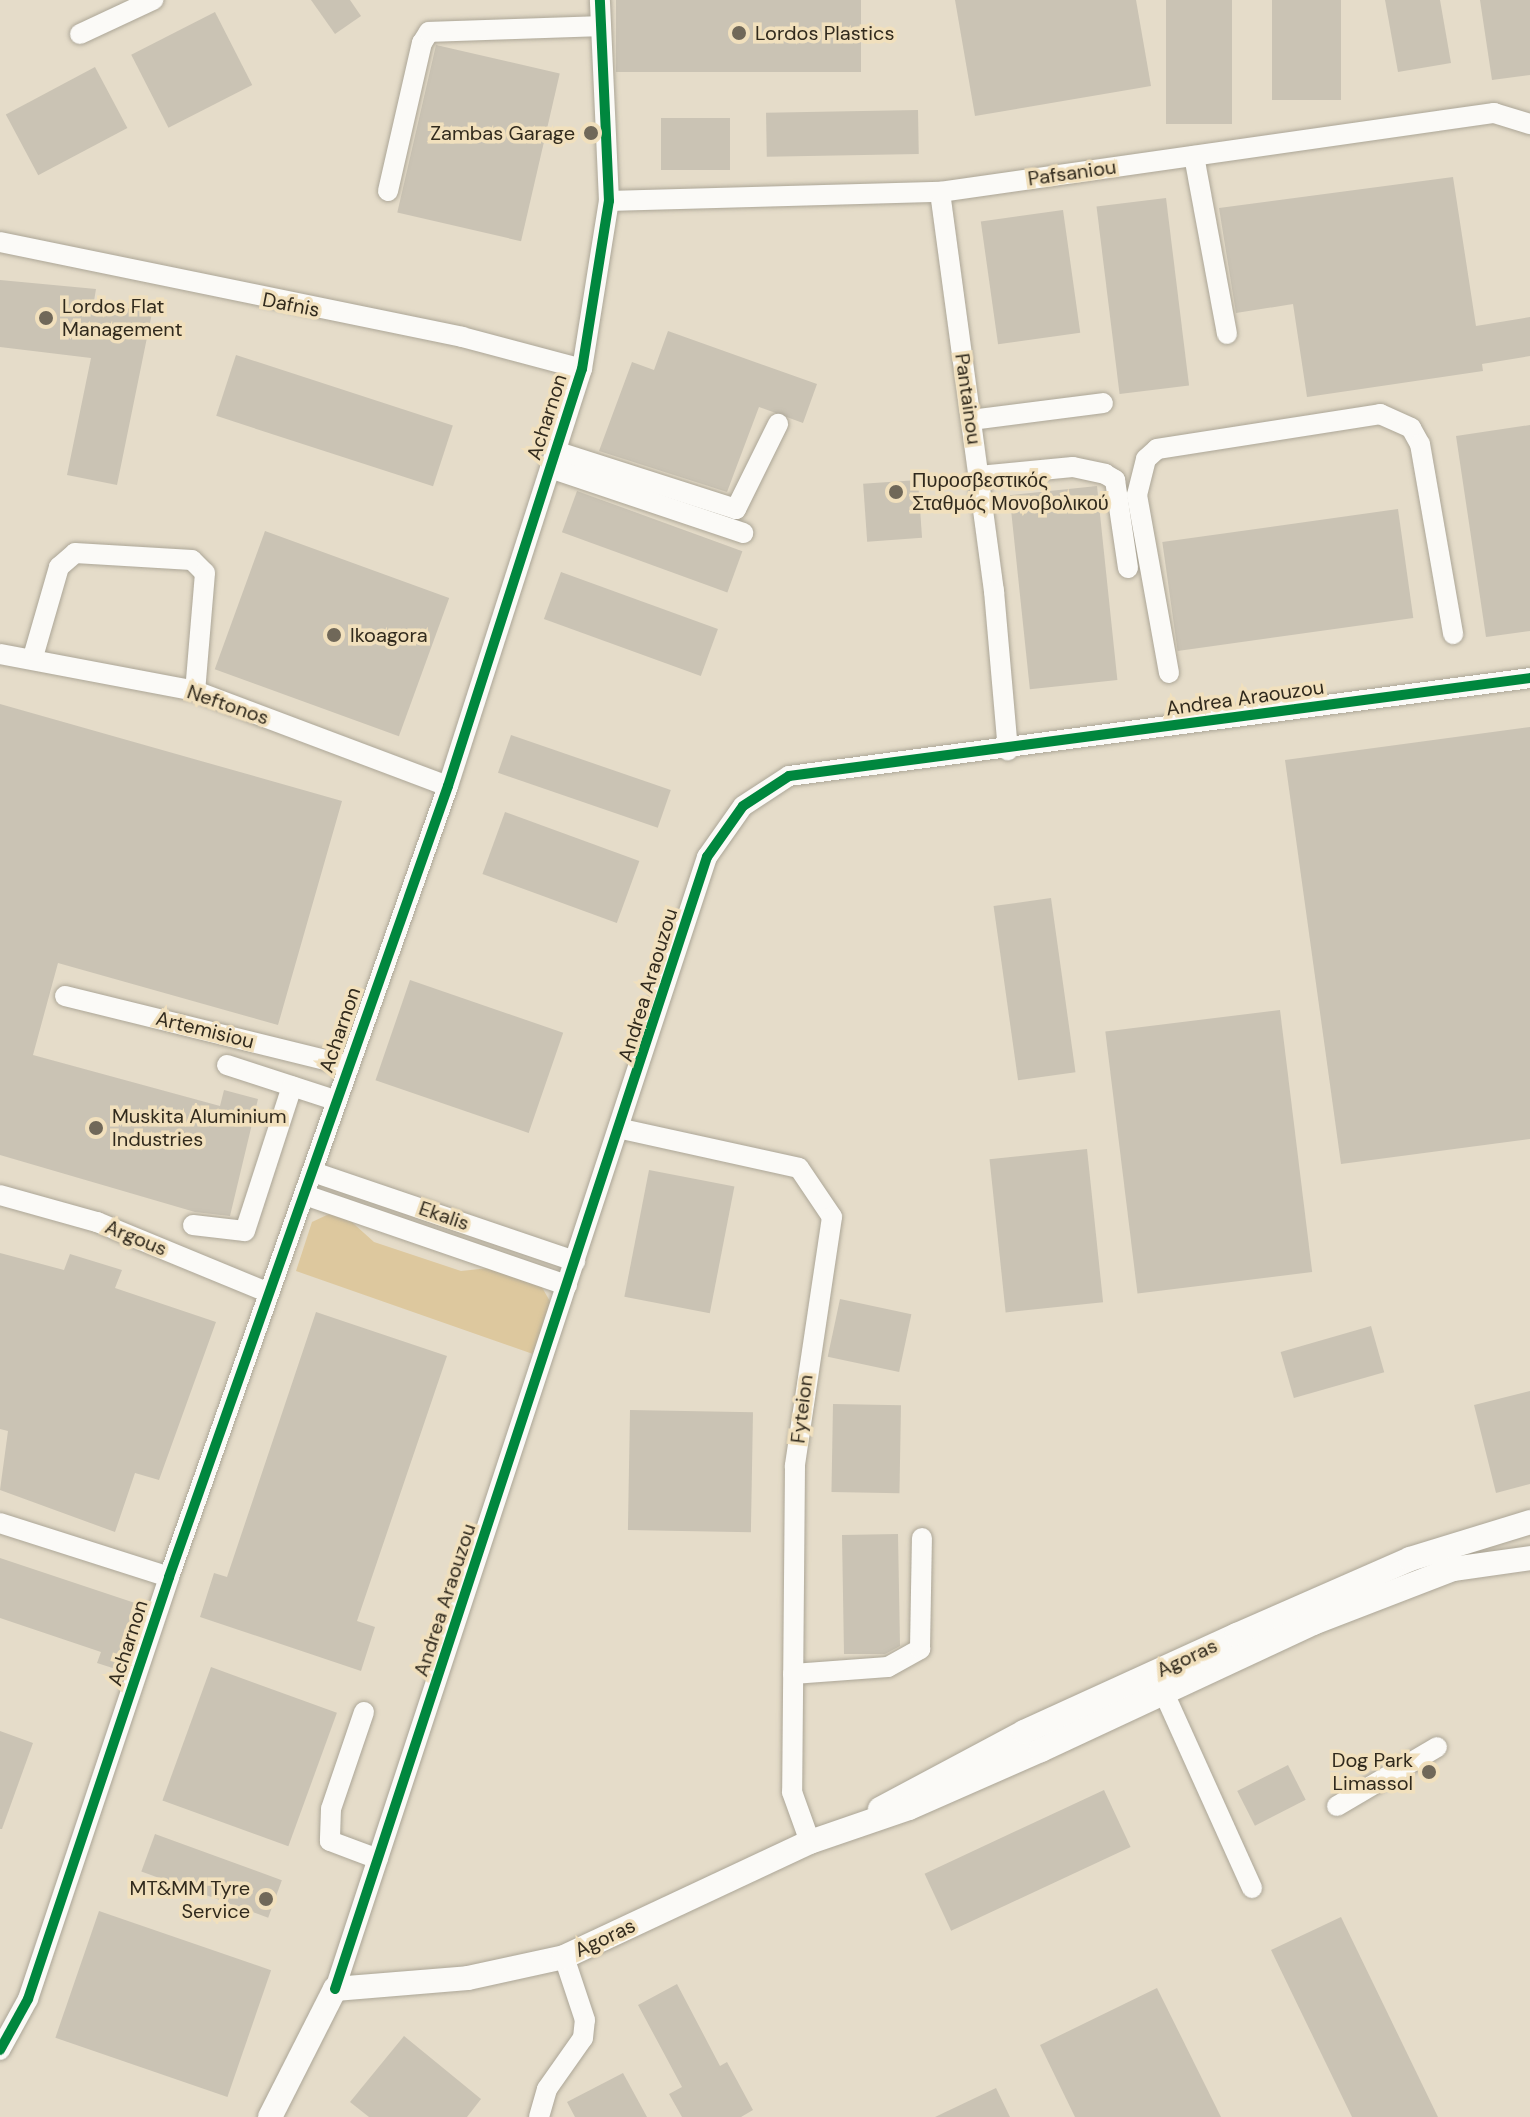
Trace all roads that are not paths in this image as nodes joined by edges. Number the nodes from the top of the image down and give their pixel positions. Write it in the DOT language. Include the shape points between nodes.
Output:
graph roads {
  1 [pos="153,0"];
  2 [pos="600,0"];
  3 [pos="601,26"];
  4 [pos="80,34"];
  5 [pos="1530,124"];
  6 [pos="1194,156"];
  7 [pos="388,191"];
  8 [pos="940,192"];
  9 [pos="609,201"];
  10 [pos="0,242"];
  11 [pos="1227,334"];
  12 [pos="582,369"];
  13 [pos="1103,403"];
  14 [pos="971,420"];
  15 [pos="778,424"];
  16 [pos="552,460"];
  17 [pos="979,476"];
  18 [pos="743,533"];
  19 [pos="1128,568"];
  20 [pos="1453,634"];
  21 [pos="0,654"];
  22 [pos="33,657"];
  23 [pos="1169,673"];
  24 [pos="1530,678"];
  25 [pos="195,691"];
  26 [pos="1008,750"];
  27 [pos="448,786"];
  28 [pos="65,996"];
  29 [pos="227,1065"];
  30 [pos="346,1065"];
  31 [pos="292,1086"];
  32 [pos="335,1100"];
  33 [pos="622,1129"];
  34 [pos="313,1172"];
  35 [pos="0,1195"];
  36 [pos="305,1195"];
  37 [pos="193,1225"];
  38 [pos="575,1261"];
  39 [pos="567,1285"];
  40 [pos="269,1293"];
  41 [pos="1530,1522"];
  42 [pos="0,1523"];
  43 [pos="922,1538"];
  44 [pos="1530,1558"];
  45 [pos="169,1577"];
  46 [pos="793,1674"];
  47 [pos="1164,1693"];
  48 [pos="364,1712"];
  49 [pos="1437,1747"];
  50 [pos="1337,1806"];
  51 [pos="858,1824"];
  52 [pos="810,1842"];
  53 [pos="378,1859"];
  54 [pos="1252,1888"];
  55 [pos="564,1957"];
  56 [pos="335,1989"];
  57 [pos="0,2050"];
  58 [pos="535,2115"];
  59 [pos="270,2117"];
  1 -- 4 [label="street"];
  2 -- 3 [label="street, Acharnon"];
  3 -- 7 [label="street" via="429,32"];
  3 -- 9 [label="street, Acharnon"];
  5 -- 6 [label="street, Pafsaniou" via="1494,113"];
  6 -- 8 [label="street, Pafsaniou"];
  6 -- 11 [label="street"];
  8 -- 9 [label="street, Pafsaniou"];
  8 -- 14 [label="street, Pantainou"];
  9 -- 12 [label="street, Acharnon"];
  10 -- 12 [label="street, Dafnis" via="462,337"];
  12 -- 16 [label="street, Acharnon"];
  13 -- 14 [label="street"];
  14 -- 17 [label="street, Pantainou"];
  15 -- 16 [label="street" via="736,509"];
  16 -- 18 [label="street"];
  16 -- 27 [label="street, Acharnon"];
  17 -- 19 [label="street" via="1073,467 1115,480"];
  17 -- 26 [label="street, Pantainou"];
  20 -- 23 [label="street" via="1420,444 1411,428 1380,414 1157,449 1146,459 1137,495"];
  21 -- 22 [label="street, Neftonos"];
  22 -- 25 [label="street, Neftonos"];
  22 -- 25 [label="street" via="59,567 75,553 192,560 205,573"];
  24 -- 26 [label="street, Andrea Araouzou"];
  25 -- 27 [label="street, Neftonos"];
  26 -- 33 [label="street, Andrea Araouzou" via="789,776 743,806 707,857"];
  27 -- 30 [label="street, Acharnon"];
  28 -- 30 [label="street, Artemisiou"];
  29 -- 31 [label="street"];
  30 -- 32 [label="street, Acharnon"];
  31 -- 32 [label="street"];
  31 -- 37 [label="street" via="245,1231"];
  32 -- 34 [label="street, Acharnon"];
  33 -- 38 [label="street, Andrea Araouzou"];
  33 -- 46 [label="street, Fyteion" via="799,1168 832,1217 795,1466"];
  34 -- 36 [label="street, Acharnon"];
  34 -- 38 [label="street, Ekalis"];
  35 -- 40 [label="street, Argous" via="97,1222"];
  36 -- 39 [label="street"];
  36 -- 40 [label="street, Acharnon"];
  38 -- 39 [label="street, Andrea Araouzou"];
  39 -- 53 [label="street, Andrea Araouzou"];
  40 -- 45 [label="street, Acharnon"];
  41 -- 51 [label="main road, Agoras" via="1410,1559 1237,1635 915,1785"];
  42 -- 45 [label="street"];
  43 -- 46 [label="street" via="920,1649 888,1667"];
  44 -- 47 [label="main road, Agoras" via="1417,1581"];
  45 -- 57 [label="street, Acharnon" via="28,1999"];
  46 -- 52 [label="street, Fyteion" via="792,1792"];
  47 -- 51 [label="main road, Agoras" via="909,1808"];
  47 -- 54 [label="street"];
  48 -- 53 [label="street" via="331,1809 330,1841"];
  49 -- 50 [label="street"];
  51 -- 52 [label="main road, Agoras"];
  52 -- 55 [label="main road, Agoras"];
  53 -- 56 [label="street, Andrea Araouzou"];
  55 -- 56 [label="main road, Agoras" via="468,1978"];
  55 -- 58 [label="street" via="585,2020 583,2038"];
  56 -- 59 [label="main road, Andrea Araouzou"];
}
